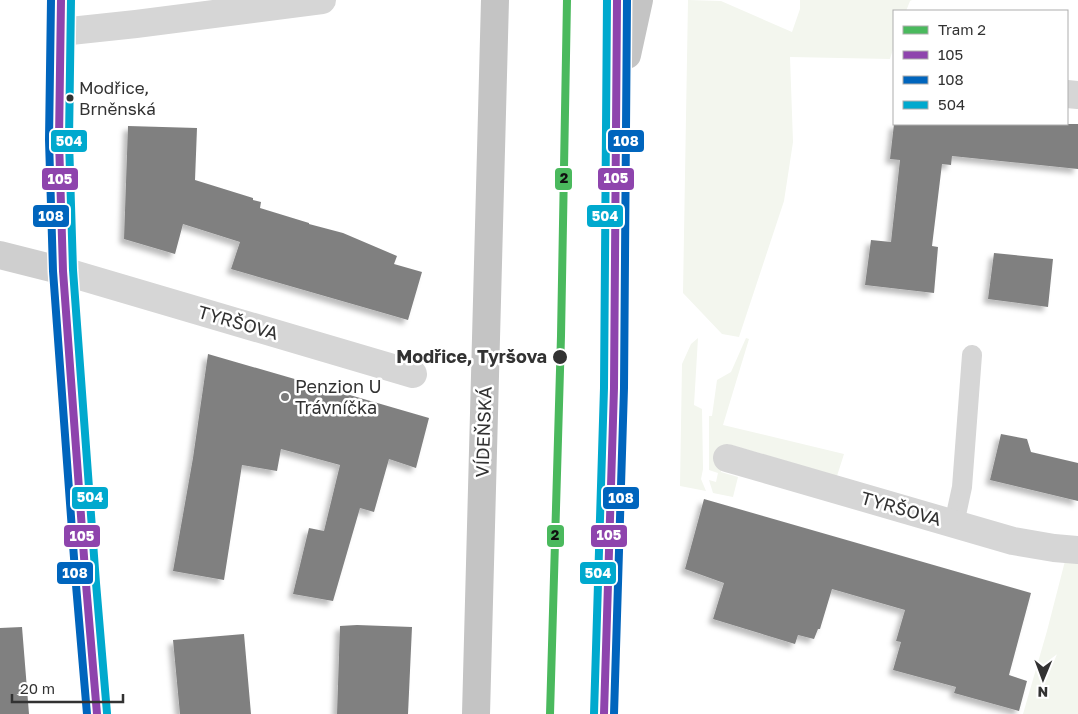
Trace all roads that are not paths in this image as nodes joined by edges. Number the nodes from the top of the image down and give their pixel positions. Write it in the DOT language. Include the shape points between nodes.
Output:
graph roads {
  1 [pos="61,0"];
  2 [pos="322,0"];
  3 [pos="628,5"];
  4 [pos="495,13"];
  5 [pos="61,32"];
  6 [pos="0,255"];
  7 [pos="63,272"];
  8 [pos="972,355"];
  9 [pos="413,374"];
  10 [pos="727,458"];
  11 [pos="954,524"];
  12 [pos="1078,550"];
  13 [pos="605,670"];
  14 [pos="97,714"];
  15 [pos="476,714"];
  16 [pos="604,714"];
  17 [pos="617,714"];
  1 -- 5 [label="street"];
  2 -- 5 [label="street"];
  3 -- 13 [label="highway" via="616,105 614,388"];
  4 -- 15 [label="highway, VÍDEŇSKÁ"];
  5 -- 7 [label="street" via="59,140"];
  6 -- 7 [label="street"];
  7 -- 9 [label="street, TYRŠOVA"];
  7 -- 14 [label="street"];
  8 -- 11 [label="lane" via="962,487"];
  10 -- 11 [label="street, TYRŠOVA"];
  11 -- 12 [label="street, TYRŠOVA" via="1013,541"];
  13 -- 16 [label="highway"];
  13 -- 17 [label="lane"];
}
